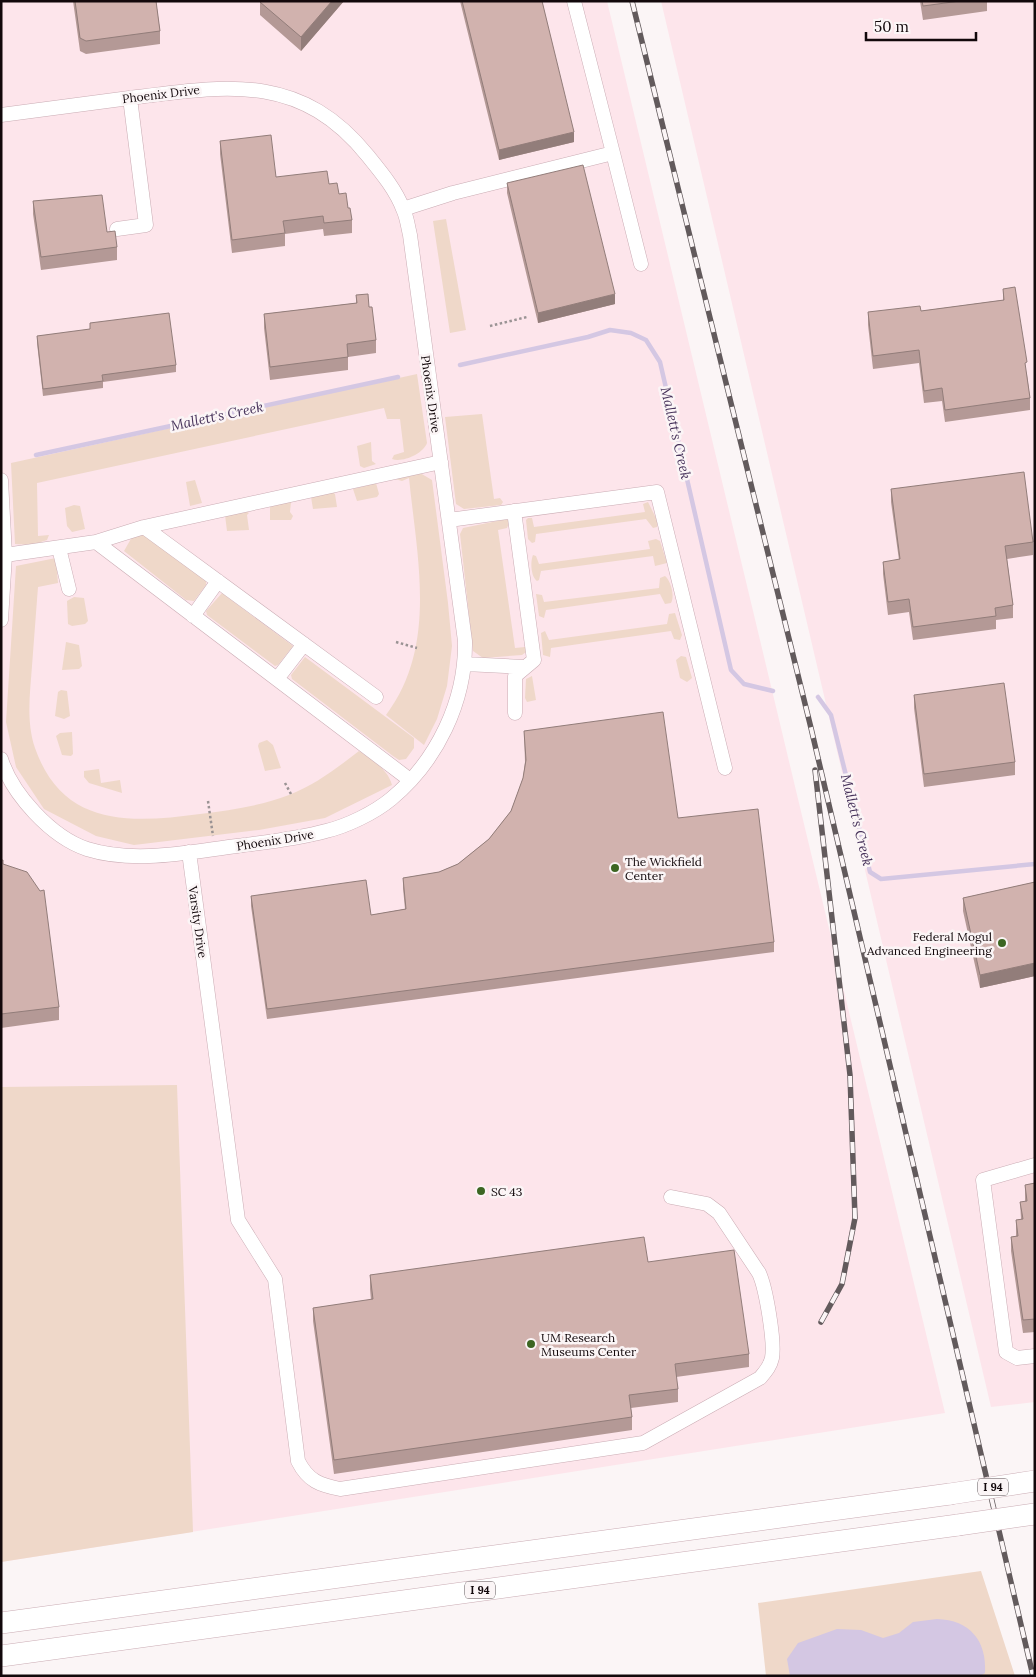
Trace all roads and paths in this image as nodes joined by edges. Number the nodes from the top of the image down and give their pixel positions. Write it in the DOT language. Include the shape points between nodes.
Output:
graph roads {
  1 [pos="574,1"];
  2 [pos="130,98"];
  3 [pos="1,115"];
  4 [pos="613,153"];
  5 [pos="403,209"];
  6 [pos="117,229"];
  7 [pos="641,264"];
  8 [pos="527,317"];
  9 [pos="490,326"];
  10 [pos="440,462"];
  11 [pos="1,480"];
  12 [pos="514,512"];
  13 [pos="448,520"];
  14 [pos="144,527"];
  15 [pos="96,542"];
  16 [pos="59,548"];
  17 [pos="5,555"];
  18 [pos="218,581"];
  19 [pos="69,589"];
  20 [pos="193,616"];
  21 [pos="1,620"];
  22 [pos="396,642"];
  23 [pos="304,644"];
  24 [pos="416,648"];
  25 [pos="465,664"];
  26 [pos="525,667"];
  27 [pos="277,679"];
  28 [pos="376,697"];
  29 [pos="515,713"];
  30 [pos="1,759"];
  31 [pos="725,768"];
  32 [pos="410,780"];
  33 [pos="285,782"];
  34 [pos="291,794"];
  35 [pos="208,801"];
  36 [pos="213,836"];
  37 [pos="189,852"];
  38 [pos="1035,1165"];
  39 [pos="670,1197"];
  40 [pos="1035,1356"];
  41 [pos="1035,1481"];
  42 [pos="1035,1514"];
  43 [pos="1,1623"];
  44 [pos="1,1656"];
  1 -- 4 [label="street"];
  2 -- 3 [label="street, Phoenix Drive"];
  2 -- 5 [label="street, Phoenix Drive" via="230,87 255,89 300,100 355,139 381,172"];
  2 -- 6 [label="street" via="146,225"];
  4 -- 5 [label="street" via="453,193"];
  4 -- 7 [label="street"];
  5 -- 10 [label="street, Phoenix Drive" via="410,235"];
  8 -- 9 [label="path"];
  10 -- 13 [label="street, Phoenix Drive"];
  10 -- 14 [label="street"];
  11 -- 17 [label="street"];
  12 -- 13 [label="street"];
  12 -- 26 [label="street" via="534,660"];
  12 -- 31 [label="street" via="657,492"];
  13 -- 25 [label="street, Phoenix Drive" via="465,641"];
  14 -- 15 [label="street"];
  14 -- 18 [label="street"];
  15 -- 16 [label="street"];
  15 -- 20 [label="street"];
  16 -- 17 [label="street"];
  16 -- 19 [label="street"];
  17 -- 21 [label="street"];
  18 -- 20 [label="street"];
  18 -- 23 [label="street"];
  20 -- 27 [label="street"];
  22 -- 24 [label="path"];
  23 -- 27 [label="street"];
  23 -- 28 [label="street"];
  25 -- 26 [label="street"];
  25 -- 32 [label="street, Phoenix Drive" via="456,704 446,726 430,756"];
  26 -- 29 [label="street" via="515,676"];
  27 -- 32 [label="street"];
  30 -- 37 [label="street" via="21,798 52,829 87,848 134,856"];
  32 -- 37 [label="street, Phoenix Drive" via="390,800 329,831"];
  33 -- 34 [label="path"];
  35 -- 36 [label="path"];
  37 -- 39 [label="street, Varsity Drive" via="238,1220 275,1279 298,1461 313,1481 340,1488 643,1444 760,1378 768,1370 773,1349 764,1283 719,1213 702,1202"];
  38 -- 40 [label="street" via="983,1180 1006,1352 1017,1358"];
  41 -- 43 [label="highway, I 94, bridge"];
  42 -- 44 [label="highway, I 94, bridge"];
}
